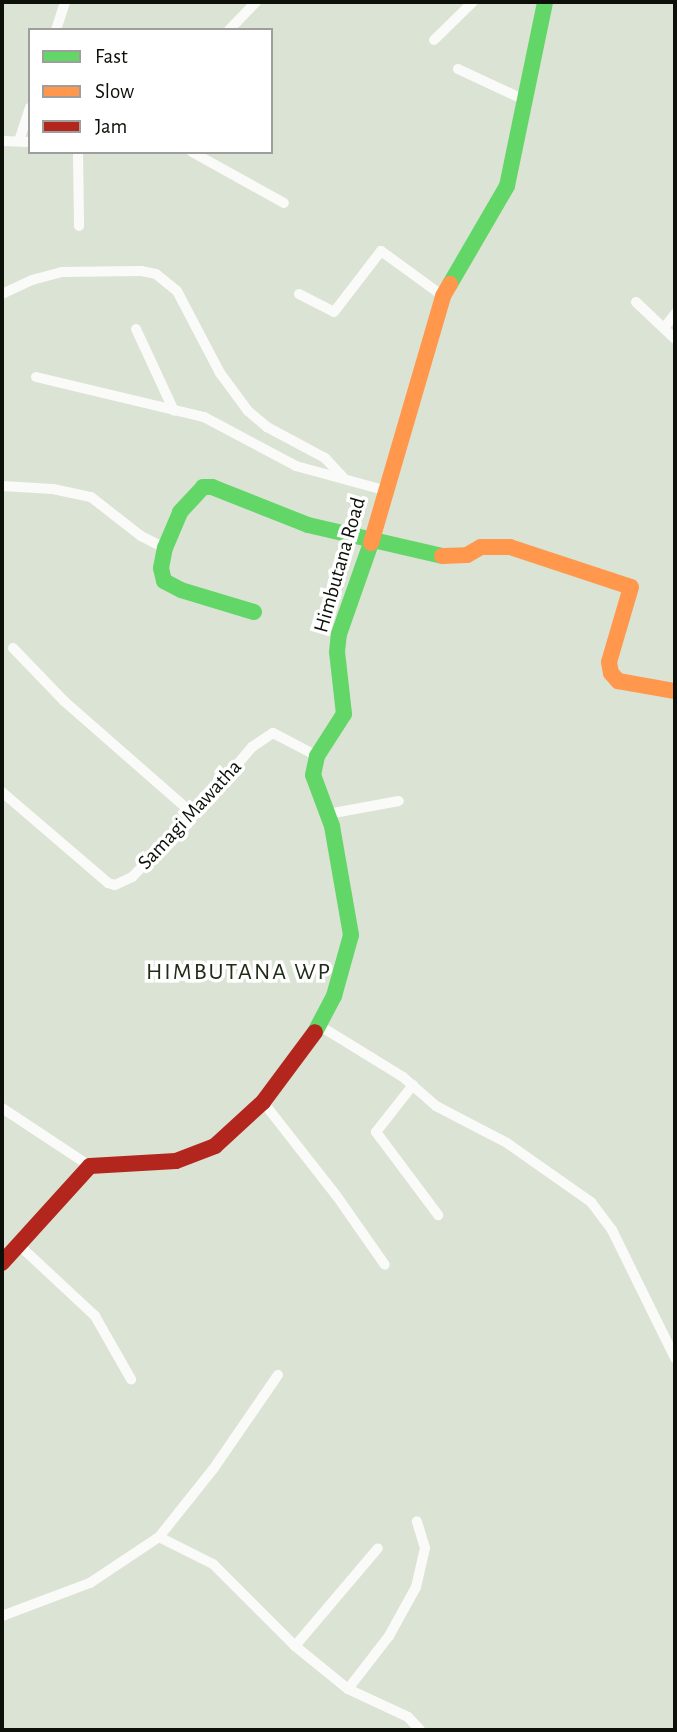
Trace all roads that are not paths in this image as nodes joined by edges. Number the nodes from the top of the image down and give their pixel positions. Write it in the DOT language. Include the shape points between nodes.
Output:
graph roads {
  1 [pos="65,2"];
  2 [pos="256,2"];
  3 [pos="473,2"];
  4 [pos="545,2"];
  5 [pos="57,28"];
  6 [pos="231,28"];
  7 [pos="435,40"];
  8 [pos="458,69"];
  9 [pos="527,101"];
  10 [pos="28,119"];
  11 [pos="2,141"];
  12 [pos="24,142"];
  13 [pos="78,154"];
  14 [pos="196,154"];
  15 [pos="284,203"];
  16 [pos="79,226"];
  17 [pos="299,294"];
  18 [pos="2,295"];
  19 [pos="443,296"];
  20 [pos="636,302"];
  21 [pos="675,314"];
  22 [pos="664,328"];
  23 [pos="136,329"];
  24 [pos="675,339"];
  25 [pos="36,377"];
  26 [pos="174,411"];
  27 [pos="343,477"];
  28 [pos="2,486"];
  29 [pos="384,490"];
  30 [pos="373,538"];
  31 [pos="164,548"];
  32 [pos="254,612"];
  33 [pos="13,648"];
  34 [pos="675,691"];
  35 [pos="317,756"];
  36 [pos="2,792"];
  37 [pos="398,801"];
  38 [pos="328,814"];
  39 [pos="194,815"];
  40 [pos="320,1026"];
  41 [pos="413,1085"];
  42 [pos="263,1102"];
  43 [pos="2,1108"];
  44 [pos="90,1166"];
  45 [pos="438,1215"];
  46 [pos="20,1246"];
  47 [pos="2,1263"];
  48 [pos="385,1265"];
  49 [pos="675,1359"];
  50 [pos="278,1375"];
  51 [pos="131,1379"];
  52 [pos="417,1521"];
  53 [pos="159,1538"];
  54 [pos="378,1548"];
  55 [pos="2,1616"];
  56 [pos="295,1646"];
  57 [pos="348,1689"];
  58 [pos="420,1730"];
  1 -- 5 [label="street"];
  2 -- 6 [label="street"];
  3 -- 7 [label="street"];
  4 -- 9 [label="street, Himbutana Road"];
  8 -- 9 [label="street"];
  9 -- 19 [label="street, Himbutana Road" via="507,186"];
  10 -- 12 [label="street"];
  11 -- 12 [label="street"];
  13 -- 16 [label="street"];
  14 -- 15 [label="street"];
  17 -- 19 [label="street" via="334,313 381,251"];
  18 -- 27 [label="street" via="61,272 156,274 177,291 220,373 248,411 267,427 325,458"];
  19 -- 29 [label="street, Himbutana Road"];
  20 -- 22 [label="street"];
  21 -- 22 [label="street"];
  22 -- 24 [label="street"];
  23 -- 26 [label="street"];
  25 -- 26 [label="street"];
  26 -- 27 [label="street" via="204,417 296,466"];
  27 -- 29 [label="street"];
  28 -- 31 [label="street" via="91,497"];
  29 -- 30 [label="street, Himbutana Road"];
  30 -- 31 [label="street" via="308,525 203,487 180,512"];
  30 -- 34 [label="street" via="436,556 467,555 481,547 510,547 631,587 609,662 611,673 618,681"];
  30 -- 35 [label="street, Himbutana Road" via="339,634 344,714"];
  31 -- 32 [label="street" via="164,581"];
  33 -- 39 [label="street" via="64,701"];
  35 -- 38 [label="street" via="313,775"];
  35 -- 39 [label="street, Samagi Mawatha" via="273,733 252,747"];
  36 -- 39 [label="street, Samagi Mawatha" via="115,885 132,877"];
  37 -- 38 [label="street"];
  38 -- 40 [label="street" via="351,935 334,996"];
  40 -- 41 [label="street"];
  40 -- 42 [label="street"];
  41 -- 45 [label="street" via="376,1132"];
  41 -- 49 [label="street" via="436,1107 507,1143 591,1202 612,1230"];
  42 -- 44 [label="street" via="215,1146 176,1161"];
  42 -- 48 [label="street"];
  43 -- 44 [label="street"];
  44 -- 46 [label="street"];
  46 -- 47 [label="street"];
  46 -- 51 [label="street" via="96,1316"];
  50 -- 53 [label="street"];
  52 -- 57 [label="street" via="425,1548 415,1587 389,1636"];
  53 -- 55 [label="street" via="90,1583"];
  53 -- 56 [label="street" via="213,1564"];
  54 -- 56 [label="street"];
  56 -- 57 [label="street"];
  57 -- 58 [label="street" via="408,1717"];
}
